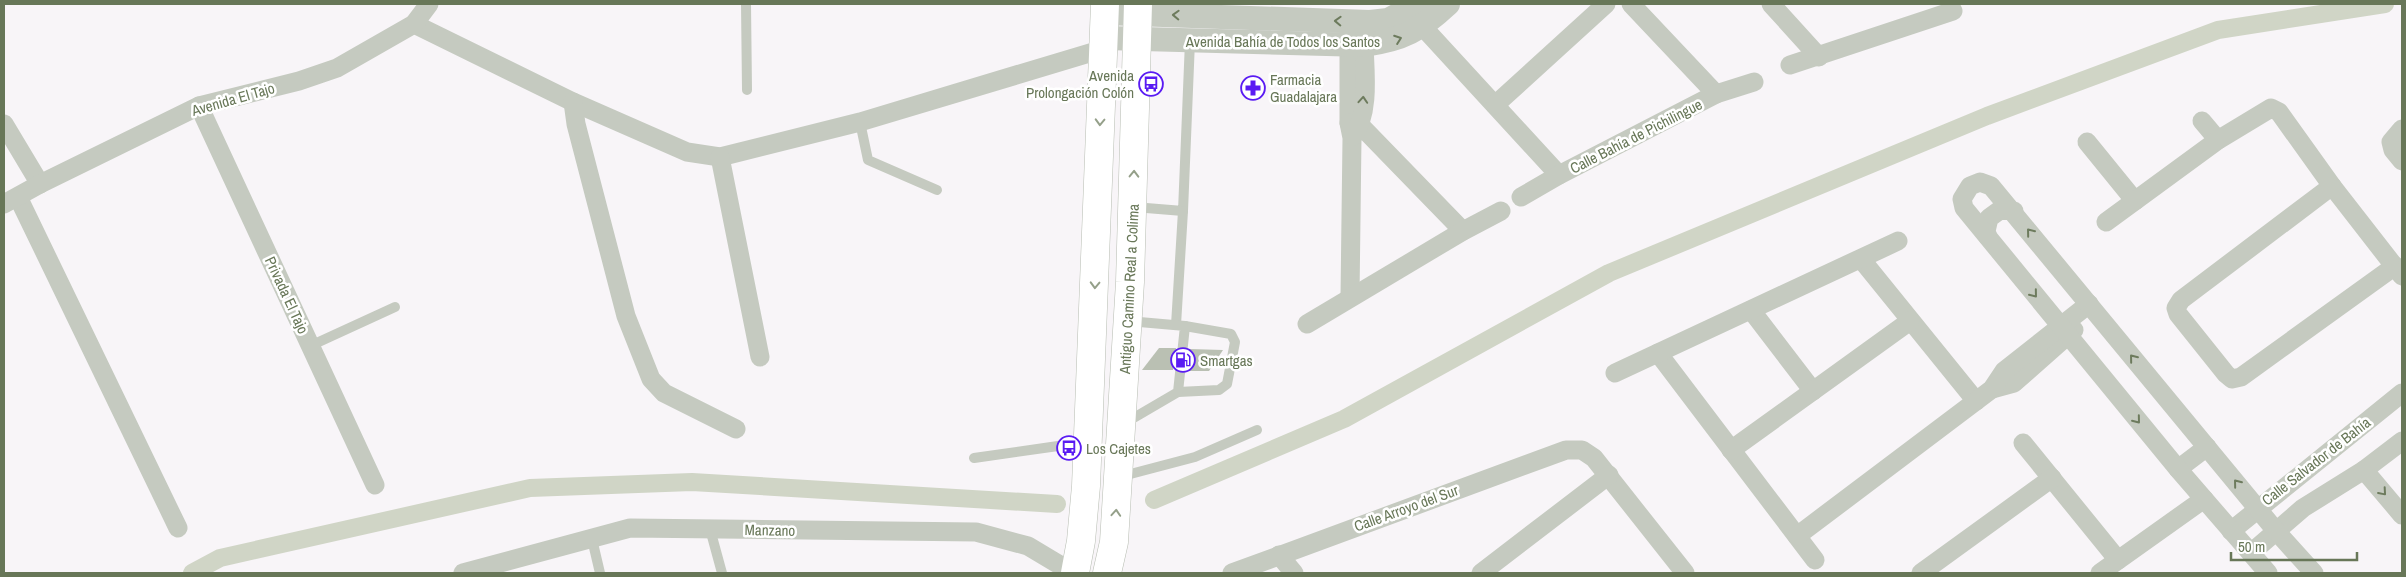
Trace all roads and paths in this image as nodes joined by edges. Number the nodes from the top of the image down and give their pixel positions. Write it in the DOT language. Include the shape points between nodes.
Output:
graph roads {
  1 [pos="429,4"];
  2 [pos="746,4"];
  3 [pos="1448,4"];
  4 [pos="1606,4"];
  5 [pos="1631,4"];
  6 [pos="1771,4"];
  7 [pos="1928,10"];
  8 [pos="1953,11"];
  9 [pos="1423,18"];
  10 [pos="1137,19"];
  11 [pos="414,24"];
  12 [pos="1104,26"];
  13 [pos="1190,41"];
  14 [pos="1357,45"];
  15 [pos="1819,56"];
  16 [pos="1790,65"];
  17 [pos="1754,82"];
  18 [pos="747,90"];
  19 [pos="1716,94"];
  20 [pos="573,102"];
  21 [pos="1495,105"];
  22 [pos="199,106"];
  23 [pos="2202,121"];
  24 [pos="860,122"];
  25 [pos="4,124"];
  26 [pos="1354,129"];
  27 [pos="2402,129"];
  28 [pos="2218,140"];
  29 [pos="2087,142"];
  30 [pos="720,157"];
  31 [pos="2402,161"];
  32 [pos="1559,175"];
  33 [pos="40,184"];
  34 [pos="2332,186"];
  35 [pos="937,190"];
  36 [pos="1521,197"];
  37 [pos="11,201"];
  38 [pos="2135,201"];
  39 [pos="1133,207"];
  40 [pos="1183,211"];
  41 [pos="1501,211"];
  42 [pos="2014,212"];
  43 [pos="2106,222"];
  44 [pos="1463,231"];
  45 [pos="1988,237"];
  46 [pos="1898,241"];
  47 [pos="1862,259"];
  48 [pos="2399,271"];
  49 [pos="1350,297"];
  50 [pos="395,307"];
  51 [pos="2092,308"];
  52 [pos="1751,310"];
  53 [pos="1128,321"];
  54 [pos="1910,321"];
  55 [pos="1307,324"];
  56 [pos="1181,326"];
  57 [pos="2064,330"];
  58 [pos="310,346"];
  59 [pos="1658,353"];
  60 [pos="760,357"];
  61 [pos="1615,373"];
  62 [pos="1813,391"];
  63 [pos="1178,392"];
  64 [pos="2402,393"];
  65 [pos="1976,401"];
  66 [pos="1122,425"];
  67 [pos="736,429"];
  68 [pos="1257,430"];
  69 [pos="2402,441"];
  70 [pos="2023,443"];
  71 [pos="1088,444"];
  72 [pos="2207,447"];
  73 [pos="1731,450"];
  74 [pos="974,458"];
  75 [pos="2178,469"];
  76 [pos="2364,470"];
  77 [pos="1609,475"];
  78 [pos="1118,477"];
  79 [pos="2052,478"];
  80 [pos="375,485"];
  81 [pos="2204,500"];
  82 [pos="2257,508"];
  83 [pos="2402,514"];
  84 [pos="178,528"];
  85 [pos="710,529"];
  86 [pos="2231,530"];
  87 [pos="2276,531"];
  88 [pos="1796,536"];
  89 [pos="592,538"];
  90 [pos="2251,553"];
  91 [pos="1279,555"];
  92 [pos="1815,560"];
  93 [pos="2118,560"];
  94 [pos="463,573"];
  95 [pos="600,573"];
  96 [pos="722,573"];
  97 [pos="1074,573"];
  98 [pos="1107,573"];
  99 [pos="1232,573"];
  100 [pos="1294,573"];
  101 [pos="1482,573"];
  102 [pos="1685,573"];
  103 [pos="1921,573"];
  104 [pos="2100,573"];
  105 [pos="2268,573"];
  106 [pos="2314,573"];
  1 -- 11 [label="street, Avenida El Tajo"];
  2 -- 18 [label="lane"];
  3 -- 9 [label="street, Avenida Bahía de Todos los Santos"];
  4 -- 21 [label="street"];
  5 -- 19 [label="street"];
  6 -- 15 [label="street"];
  7 -- 8 [label="street"];
  7 -- 15 [label="street"];
  9 -- 10 [label="street, Avenida Bahía de Todos los Santos, one-way" via="1370,22"];
  14 -- 9 [label="street, Avenida Bahía de Todos los Santos, one-way" via="1390,42"];
  9 -- 21 [label="street" via="1454,62"];
  10 -- 12 [label="street, Avenida Bahía de Todos los Santos"];
  10 -- 13 [label="street, Avenida Bahía de Todos los Santos"];
  39 -- 10 [label="main road, Antiguo Camino Real a Colima, one-way"];
  11 -- 20 [label="street"];
  11 -- 22 [label="street, Avenida El Tajo" via="337,68"];
  12 -- 24 [label="street"];
  12 -- 71 [label="main road, one-way"];
  13 -- 14 [label="street, Avenida Bahía de Todos los Santos"];
  13 -- 40 [label="lane"];
  14 -- 26 [label="street"];
  15 -- 16 [label="street"];
  17 -- 19 [label="street, Calle Bahía de Pichilingue"];
  19 -- 32 [label="street, Calle Bahía de Pichilingue"];
  20 -- 30 [label="street" via="687,152"];
  20 -- 67 [label="street" via="626,316 651,378 664,393"];
  21 -- 32 [label="street"];
  22 -- 33 [label="street, Avenida El Tajo"];
  22 -- 58 [label="street, Privada El Tajo"];
  23 -- 28 [label="street"];
  24 -- 30 [label="street"];
  24 -- 35 [label="lane" via="868,160"];
  25 -- 33 [label="street"];
  26 -- 44 [label="street"];
  26 -- 49 [label="street"];
  27 -- 31 [label="street" via="2391,142"];
  28 -- 34 [label="street" via="2271,108 2279,112"];
  28 -- 38 [label="street"];
  29 -- 38 [label="street"];
  30 -- 60 [label="street"];
  32 -- 36 [label="street, Calle Bahía de Pichilingue"];
  33 -- 37 [label="street, Avenida El Tajo"];
  34 -- 48 [label="street"];
  34 -- 48 [label="street" via="2181,300 2176,308 2178,314 2232,379 2241,377"];
  37 -- 84 [label="street"];
  38 -- 43 [label="street"];
  39 -- 40 [label="lane"];
  39 -- 53 [label="main road, Antiguo Camino Real a Colima"];
  40 -- 56 [label="lane"];
  41 -- 44 [label="street"];
  42 -- 45 [label="street" via="2000,210 1989,218"];
  42 -- 45 [label="street" via="1991,186 1980,182 1970,186 1962,199 1964,208"];
  51 -- 42 [label="street, one-way"];
  44 -- 49 [label="street"];
  45 -- 57 [label="street, one-way"];
  46 -- 47 [label="street"];
  47 -- 52 [label="street"];
  47 -- 54 [label="street"];
  49 -- 55 [label="street"];
  50 -- 58 [label="lane"];
  51 -- 57 [label="street"];
  72 -- 51 [label="street, one-way"];
  52 -- 59 [label="street"];
  52 -- 62 [label="street"];
  53 -- 56 [label="lane"];
  53 -- 66 [label="main road, Antiguo Camino Real a Colima"];
  54 -- 62 [label="street"];
  54 -- 65 [label="street"];
  56 -- 63 [label="lane"];
  56 -- 63 [label="lane" via="1231,334 1235,342 1227,384 1220,390"];
  57 -- 65 [label="street" via="2014,383 1992,389"];
  57 -- 75 [label="street, one-way"];
  58 -- 80 [label="street, Privada El Tajo"];
  59 -- 61 [label="street"];
  59 -- 73 [label="street"];
  62 -- 73 [label="street"];
  63 -- 66 [label="lane"];
  64 -- 82 [label="street, Calle Salvador de Bahía"];
  65 -- 88 [label="street"];
  66 -- 78 [label="main road, Antiguo Camino Real a Colima"];
  68 -- 78 [label="lane" via="1196,457"];
  69 -- 76 [label="street, Calle Salvador de Bahía"];
  70 -- 79 [label="street"];
  71 -- 74 [label="lane"];
  71 -- 97 [label="main road" via="1082,541"];
  72 -- 75 [label="street"];
  82 -- 72 [label="street, one-way"];
  73 -- 88 [label="street"];
  75 -- 81 [label="street"];
  76 -- 83 [label="street, one-way"];
  76 -- 87 [label="street, Calle Salvador de Bahía" via="2303,508"];
  77 -- 91 [label="street, Calle Arroyo del Sur" via="1582,450 1566,450"];
  77 -- 101 [label="street"];
  77 -- 102 [label="street"];
  98 -- 78 [label="main road, Antiguo Camino Real a Colima, one-way" via="1114,542"];
  79 -- 93 [label="street"];
  79 -- 103 [label="street"];
  81 -- 86 [label="street"];
  81 -- 93 [label="street"];
  82 -- 86 [label="street, Calle Salvador de Bahía"];
  82 -- 87 [label="street"];
  85 -- 89 [label="street, Manzano" via="630,528"];
  85 -- 96 [label="lane"];
  85 -- 97 [label="street, Manzano" via="976,532 1028,546"];
  86 -- 90 [label="street"];
  87 -- 90 [label="street, Calle Salvador de Bahía"];
  87 -- 106 [label="street"];
  88 -- 92 [label="street"];
  89 -- 94 [label="street, Manzano"];
  89 -- 95 [label="lane"];
  90 -- 105 [label="street"];
  91 -- 99 [label="street, Calle Arroyo del Sur"];
  91 -- 100 [label="street"];
  93 -- 104 [label="street"];
}
